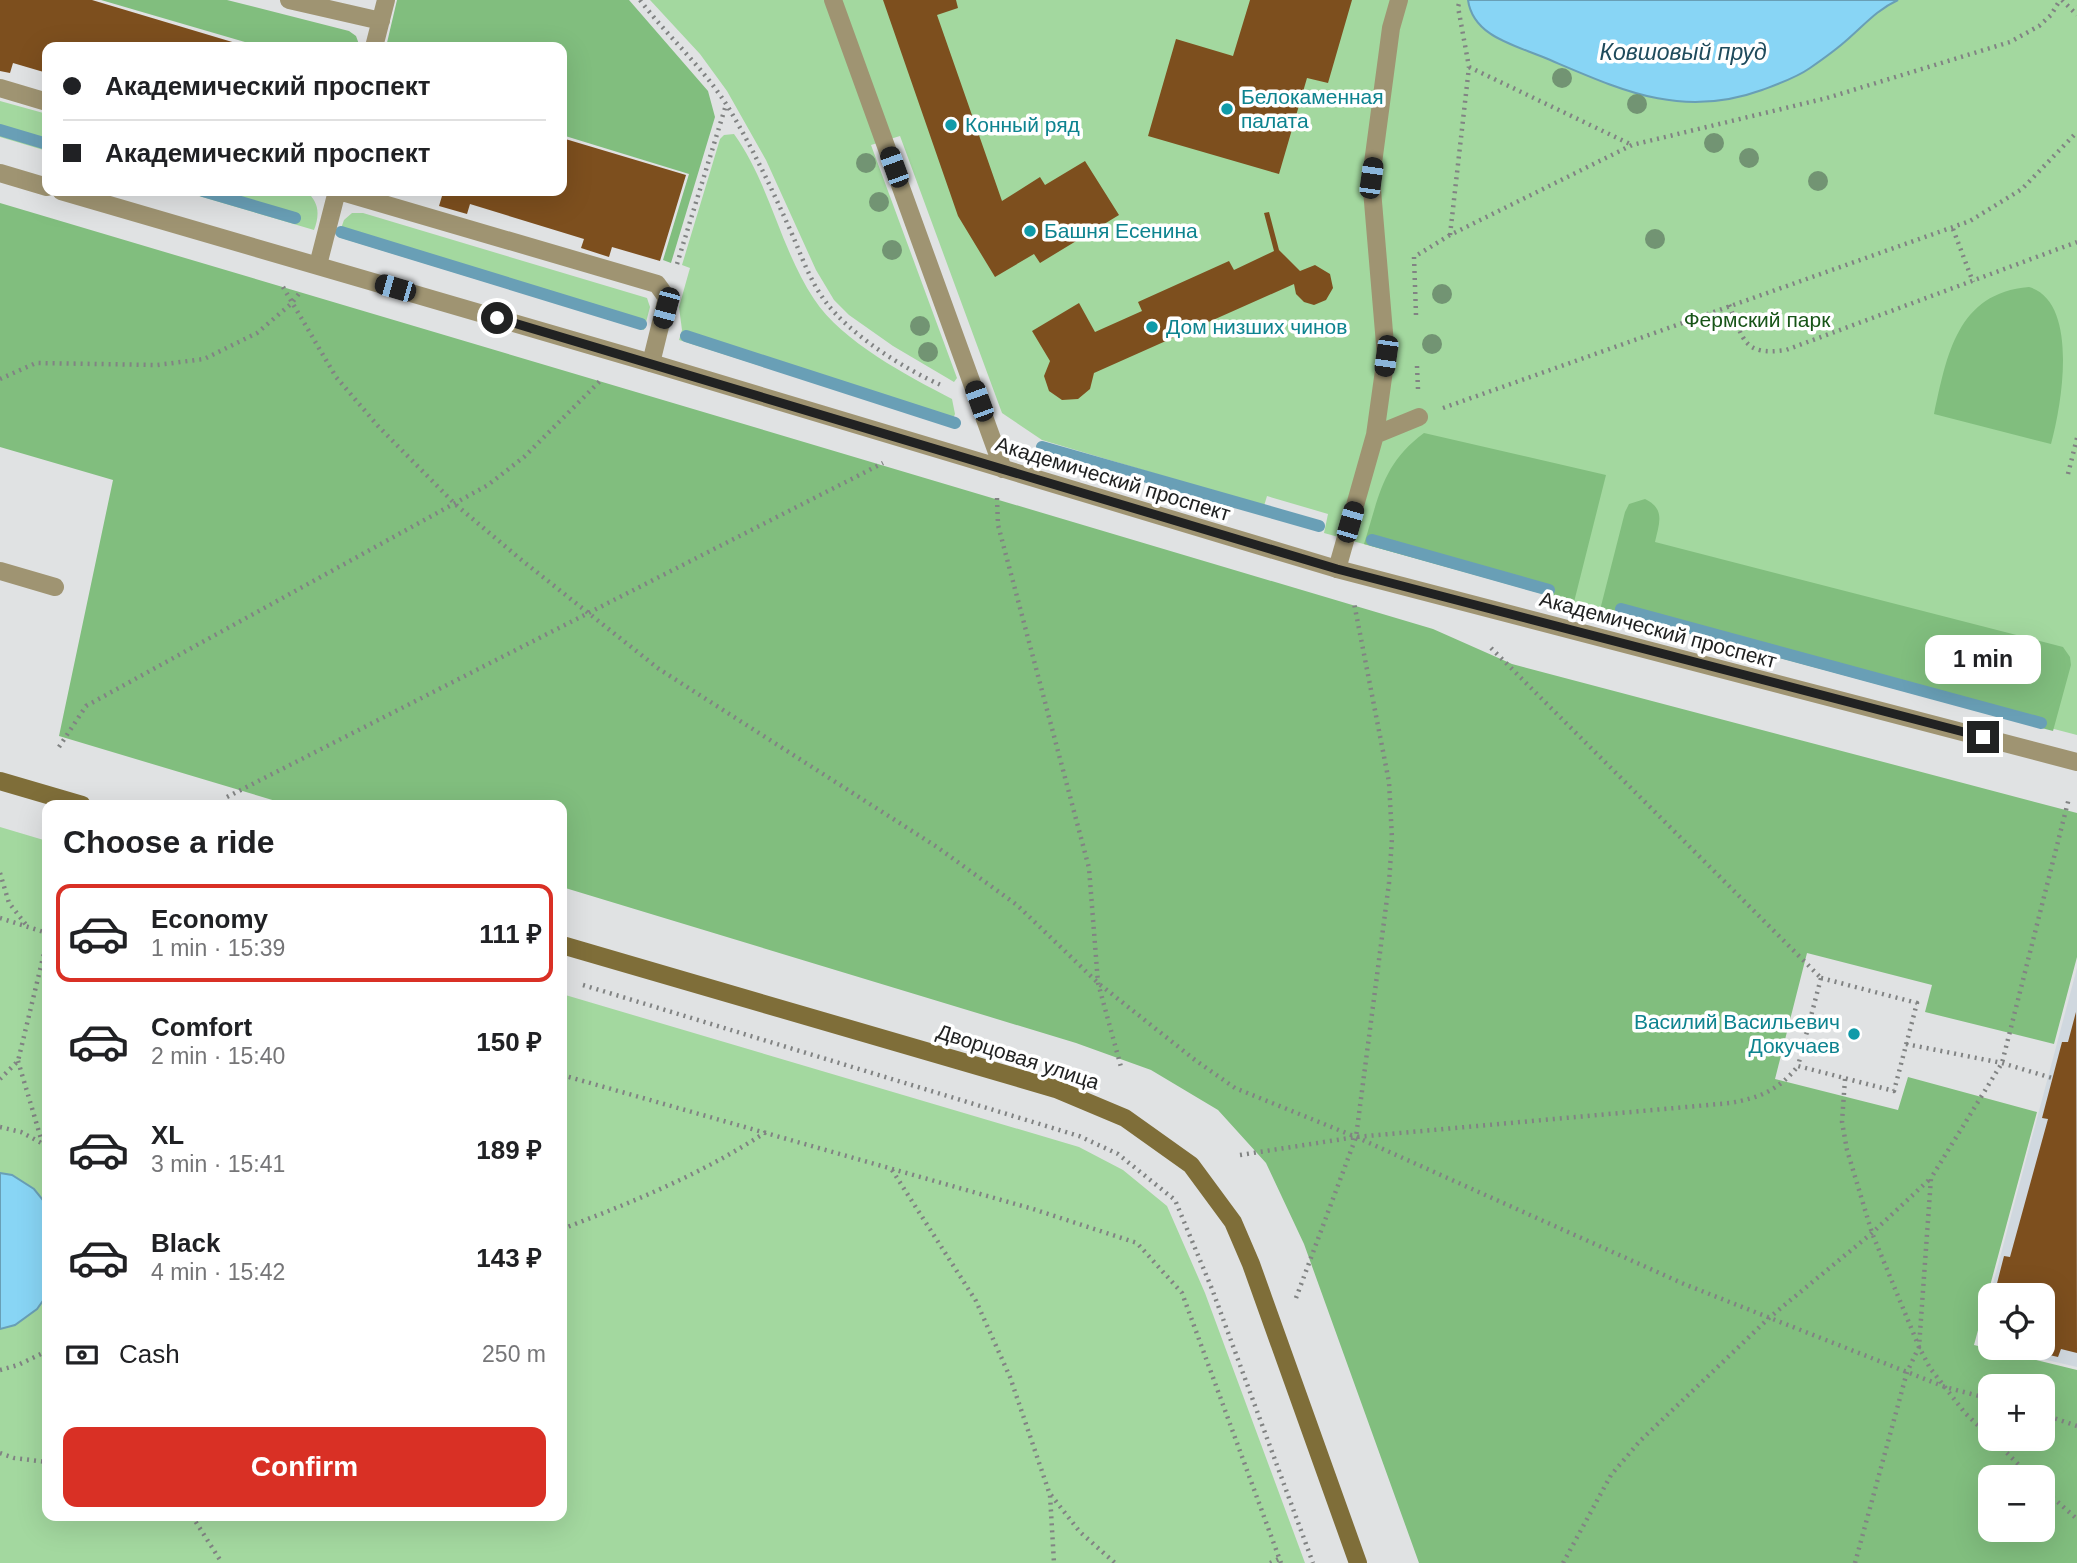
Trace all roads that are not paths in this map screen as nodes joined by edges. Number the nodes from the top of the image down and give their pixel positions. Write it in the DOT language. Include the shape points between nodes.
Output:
graph roads {
  1 [pos="289,0"];
  2 [pos="386,0"];
  3 [pos="833,0"];
  4 [pos="1399,0"];
  5 [pos="380,21"];
  6 [pos="375,42"];
  7 [pos="0,88"];
  8 [pos="42,101"];
  9 [pos="0,173"];
  10 [pos="42,186"];
  11 [pos="78,196"];
  12 [pos="337,196"];
  13 [pos="355,196"];
  14 [pos="318,265"];
  15 [pos="651,363"];
  16 [pos="1419,416"];
  17 [pos="1375,435"];
  18 [pos="1003,469"];
  19 [pos="1337,569"];
  20 [pos="0,571"];
  21 [pos="55,587"];
  22 [pos="2077,762"];
  23 [pos="0,781"];
  24 [pos="65,800"];
  25 [pos="567,946"];
  26 [pos="1358,1563"];
  1 -- 5 [label="street"];
  2 -- 5 [label="street"];
  3 -- 18 [label="street"];
  4 -- 17 [label="street" via="1391,28 1371,178 1386,356"];
  5 -- 6 [label="street"];
  7 -- 8 [label="street"];
  9 -- 10 [label="street"];
  11 -- 14 [label="street, Академический проспект"];
  12 -- 14 [label="street"];
  13 -- 15 [label="street" via="657,284 667,298"];
  14 -- 15 [label="street, Академический проспект"];
  15 -- 18 [label="street, Академический проспект"];
  16 -- 17 [label="street"];
  17 -- 19 [label="street"];
  18 -- 19 [label="street, Академический проспект"];
  19 -- 22 [label="street, Академический проспект"];
  20 -- 21 [label="street"];
  23 -- 24 [label="main road"];
  25 -- 26 [label="main road, Дворцовая улица" via="1056,1089 1125,1118 1191,1165 1233,1222 1251,1264"];
}
